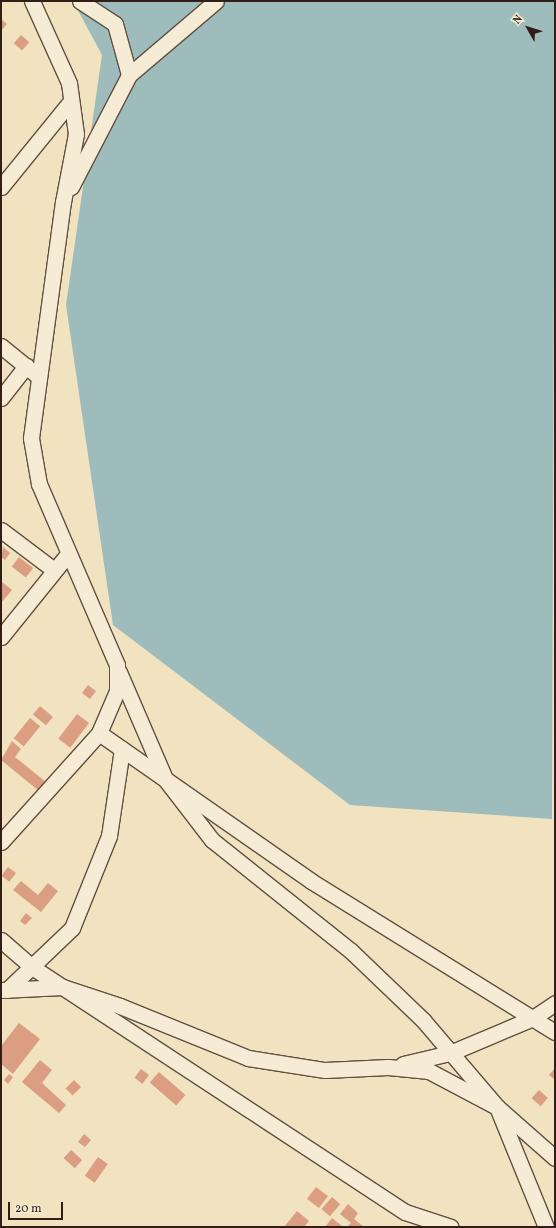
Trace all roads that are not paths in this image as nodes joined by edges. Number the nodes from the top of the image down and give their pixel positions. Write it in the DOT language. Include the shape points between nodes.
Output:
graph roads {
  1 [pos="32,1"];
  2 [pos="80,1"];
  3 [pos="216,1"];
  4 [pos="129,75"];
  5 [pos="71,101"];
  6 [pos="1,187"];
  7 [pos="63,202"];
  8 [pos="1,346"];
  9 [pos="26,366"];
  10 [pos="40,377"];
  11 [pos="1,398"];
  12 [pos="1,530"];
  13 [pos="68,554"];
  14 [pos="54,570"];
  15 [pos="1,636"];
  16 [pos="117,665"];
  17 [pos="99,733"];
  18 [pos="122,749"];
  19 [pos="165,778"];
  20 [pos="1,842"];
  21 [pos="1,940"];
  22 [pos="32,967"];
  23 [pos="63,988"];
  24 [pos="4,991"];
  25 [pos="555,1003"];
  26 [pos="533,1018"];
  27 [pos="555,1032"];
  28 [pos="450,1053"];
  29 [pos="388,1067"];
  30 [pos="497,1107"];
  31 [pos="555,1158"];
  32 [pos="451,1227"];
  33 [pos="546,1227"];
  1 -- 5 [label="street" via="69,83"];
  2 -- 4 [label="street" via="115,24"];
  3 -- 4 [label="street"];
  4 -- 7 [label="street"];
  5 -- 6 [label="street"];
  5 -- 7 [label="street" via="76,134"];
  7 -- 10 [label="street"];
  8 -- 9 [label="street"];
  9 -- 10 [label="street"];
  9 -- 11 [label="street"];
  10 -- 13 [label="street" via="31,438 39,484"];
  12 -- 14 [label="street"];
  13 -- 14 [label="street"];
  13 -- 16 [label="street"];
  14 -- 15 [label="street"];
  16 -- 17 [label="street" via="117,691"];
  16 -- 19 [label="street"];
  17 -- 18 [label="street"];
  17 -- 20 [label="street"];
  18 -- 19 [label="street"];
  18 -- 22 [label="street" via="109,836 72,928"];
  19 -- 26 [label="street" via="311,881"];
  19 -- 28 [label="street" via="212,840 351,951"];
  21 -- 22 [label="street"];
  22 -- 23 [label="street"];
  22 -- 24 [label="street"];
  23 -- 24 [label="street"];
  23 -- 29 [label="street" via="120,1006 248,1058 325,1070"];
  23 -- 32 [label="street" via="405,1212"];
  25 -- 26 [label="street"];
  26 -- 27 [label="street"];
  26 -- 28 [label="street"];
  28 -- 29 [label="street"];
  28 -- 30 [label="street"];
  29 -- 30 [label="street" via="429,1071"];
  30 -- 31 [label="street"];
  30 -- 33 [label="street"];
}
